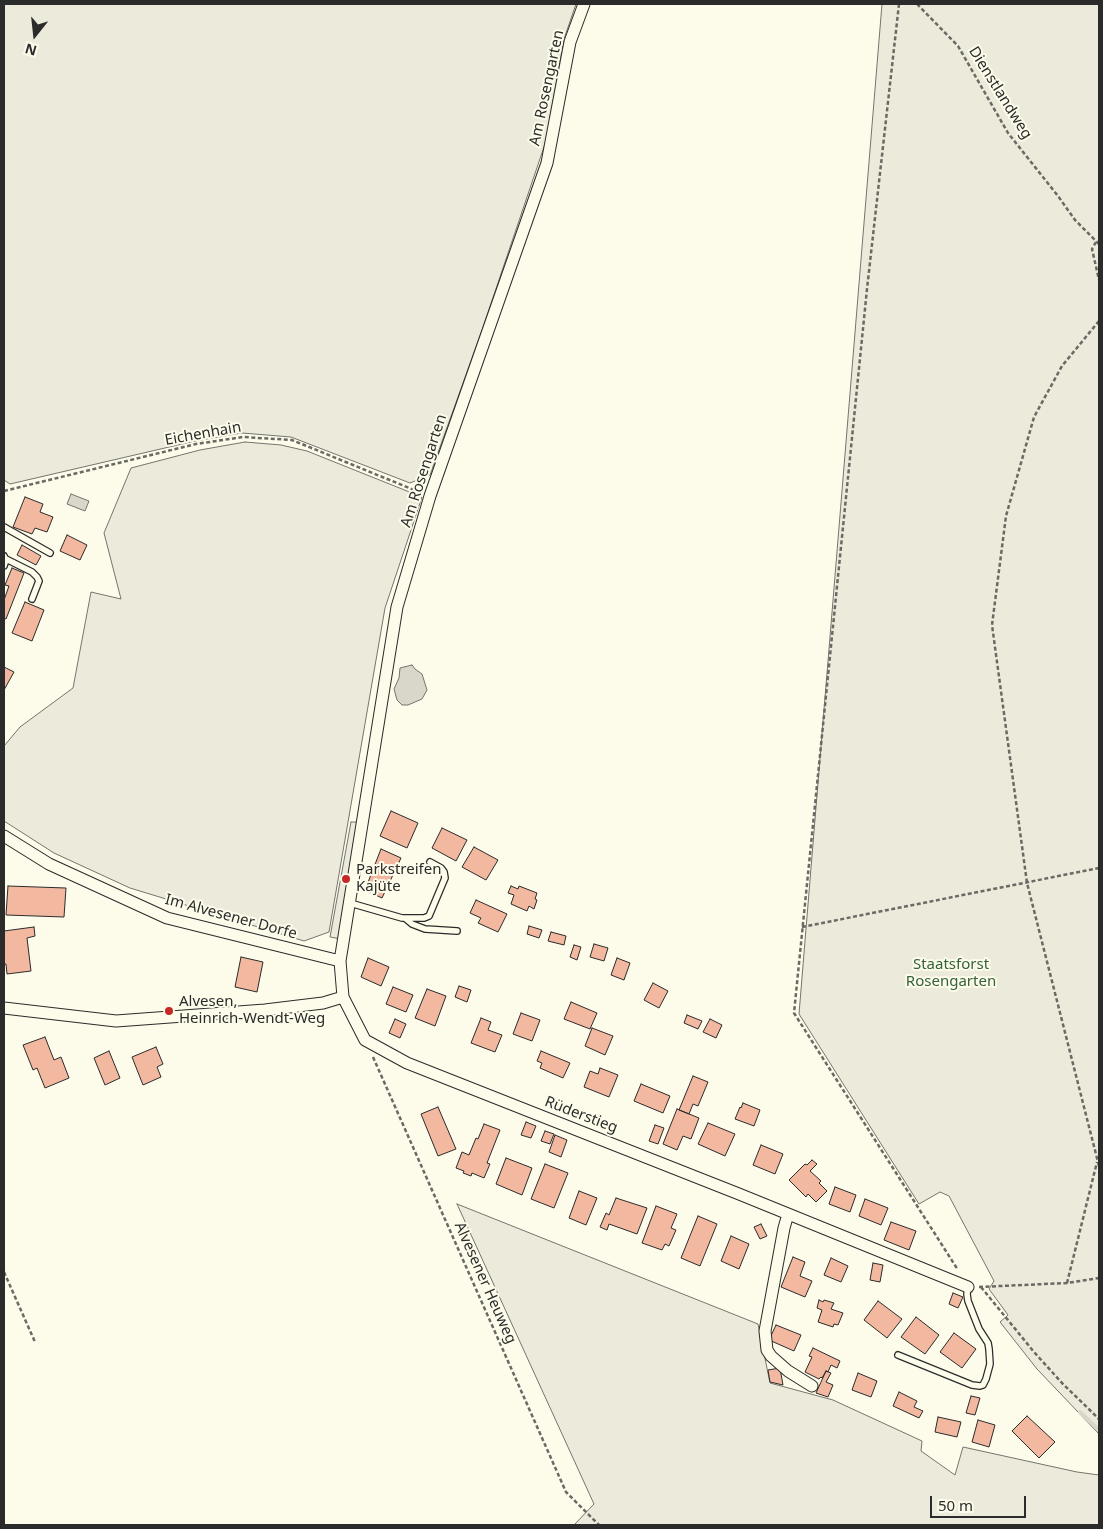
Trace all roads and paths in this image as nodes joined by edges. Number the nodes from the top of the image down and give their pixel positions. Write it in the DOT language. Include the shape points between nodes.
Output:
graph roads {
  1 [pos="584,4"];
  2 [pos="899,4"];
  3 [pos="917,4"];
  4 [pos="1098,242"];
  5 [pos="1099,280"];
  6 [pos="1099,321"];
  7 [pos="4,491"];
  8 [pos="430,496"];
  9 [pos="4,527"];
  10 [pos="50,553"];
  11 [pos="4,557"];
  12 [pos="4,566"];
  13 [pos="32,599"];
  14 [pos="4,836"];
  15 [pos="430,862"];
  16 [pos="1099,868"];
  17 [pos="1026,883"];
  18 [pos="350,903"];
  19 [pos="406,919"];
  20 [pos="802,927"];
  21 [pos="457,931"];
  22 [pos="340,960"];
  23 [pos="343,997"];
  24 [pos="4,1008"];
  25 [pos="365,1040"];
  26 [pos="1098,1160"];
  27 [pos="1099,1166"];
  28 [pos="788,1214"];
  29 [pos="4,1272"];
  30 [pos="1099,1278"];
  31 [pos="1067,1283"];
  32 [pos="968,1287"];
  33 [pos="981,1287"];
  34 [pos="35,1342"];
  35 [pos="898,1354"];
  36 [pos="812,1386"];
  37 [pos="1099,1419"];
  38 [pos="599,1525"];
  1 -- 8 [label="street, Am Rosengarten" via="570,42 547,163"];
  2 -- 20 [label="path"];
  3 -- 4 [label="path, Dienstlandweg" via="958,46 1008,133 1075,220"];
  4 -- 5 [label="path" via="1092,249"];
  6 -- 17 [label="path" via="1062,366 1034,417 1006,516 992,625"];
  7 -- 8 [label="path, Eichenhain" via="196,444 243,437 292,440"];
  8 -- 18 [label="street, Am Rosengarten" via="397,607"];
  9 -- 10 [label="lane"];
  11 -- 12 [label="lane"];
  11 -- 13 [label="lane" via="37,577 39,581"];
  14 -- 22 [label="street, Im Alvesener Dorfe" via="50,864 167,918"];
  15 -- 19 [label="lane" via="444,872 444,883 429,916"];
  16 -- 17 [label="path"];
  17 -- 20 [label="path"];
  17 -- 26 [label="path"];
  18 -- 19 [label="lane"];
  18 -- 22 [label="street, Am Rosengarten"];
  19 -- 21 [label="lane" via="426,929"];
  20 -- 32 [label="path" via="794,1014"];
  22 -- 23 [label="street"];
  23 -- 24 [label="street" via="323,1003 265,1010 116,1022"];
  23 -- 25 [label="street"];
  25 -- 28 [label="street, Rüderstieg" via="407,1063"];
  25 -- 38 [label="path, Alvesener Heuweg" via="566,1492"];
  26 -- 27 [label="path"];
  26 -- 31 [label="path"];
  28 -- 32 [label="street, Rüderstieg"];
  28 -- 36 [label="street" via="765,1330 771,1356"];
  29 -- 34 [label="path"];
  30 -- 31 [label="path"];
  31 -- 33 [label="path"];
  32 -- 33 [label="path"];
  32 -- 35 [label="lane" via="968,1301 989,1349 990,1364 983,1385 972,1385"];
  33 -- 37 [label="path" via="1034,1352"];
}
